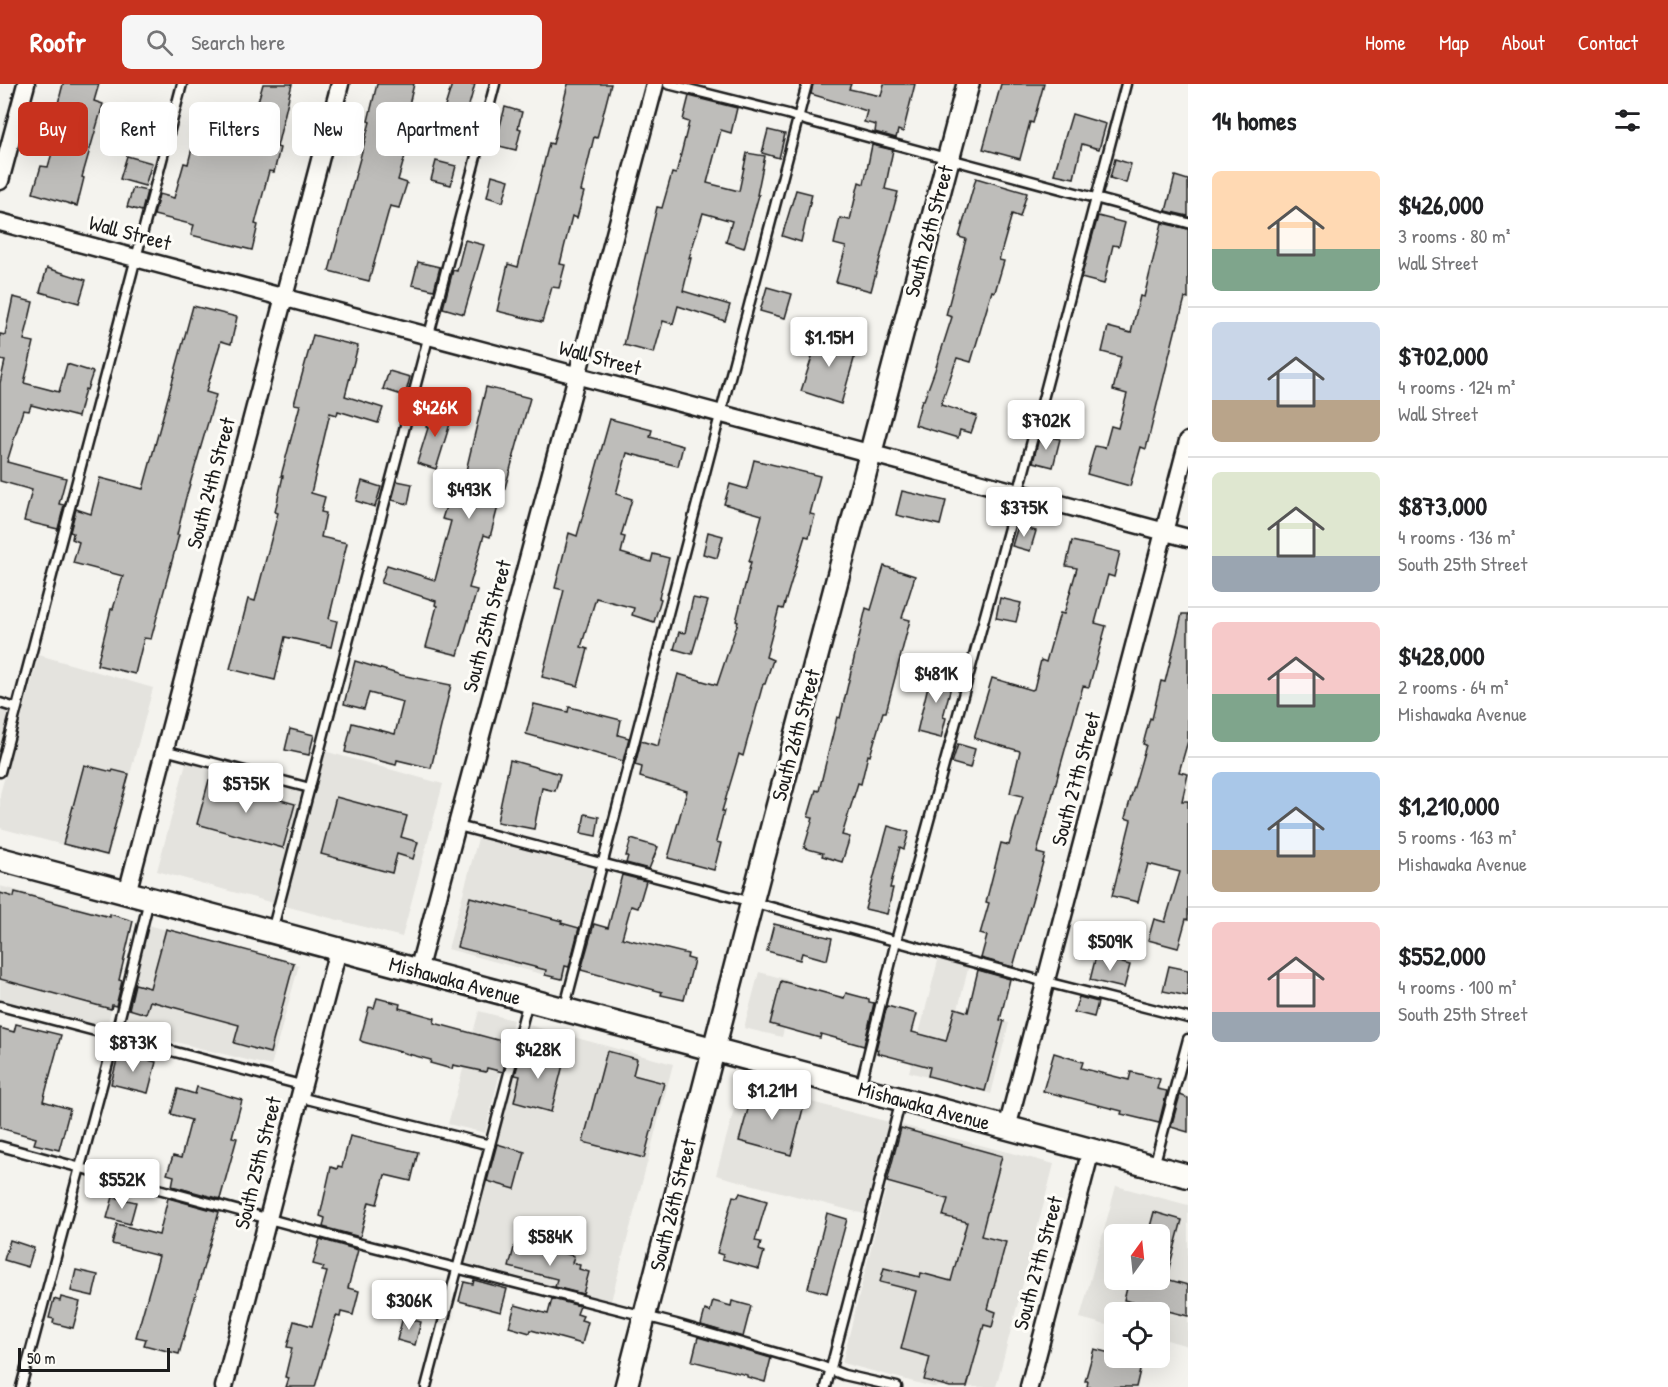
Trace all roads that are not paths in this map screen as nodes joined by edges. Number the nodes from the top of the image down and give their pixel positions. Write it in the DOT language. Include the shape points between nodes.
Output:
graph roads {
  1 [pos="26,84"];
  2 [pos="182,84"];
  3 [pos="340,84"];
  4 [pos="495,84"];
  5 [pos="655,84"];
  6 [pos="668,84"];
  7 [pos="807,84"];
  8 [pos="968,84"];
  9 [pos="1126,84"];
  10 [pos="798,117"];
  11 [pos="949,158"];
  12 [pos="0,181"];
  13 [pos="1095,198"];
  14 [pos="0,222"];
  15 [pos="1188,222"];
  16 [pos="137,258"];
  17 [pos="284,297"];
  18 [pos="429,336"];
  19 [pos="577,375"];
  20 [pos="720,414"];
  21 [pos="1188,441"];
  22 [pos="870,454"];
  23 [pos="1018,493"];
  24 [pos="1164,532"];
  25 [pos="1188,538"];
  26 [pos="0,704"];
  27 [pos="16,708"];
  28 [pos="164,750"];
  29 [pos="0,772"];
  30 [pos="310,788"];
  31 [pos="458,825"];
  32 [pos="0,859"];
  33 [pos="603,864"];
  34 [pos="127,893"];
  35 [pos="149,899"];
  36 [pos="752,902"];
  37 [pos="272,932"];
  38 [pos="896,941"];
  39 [pos="338,950"];
  40 [pos="418,971"];
  41 [pos="1046,981"];
  42 [pos="528,1000"];
  43 [pos="0,1006"];
  44 [pos="564,1010"];
  45 [pos="1188,1018"];
  46 [pos="115,1037"];
  47 [pos="1188,1039"];
  48 [pos="714,1050"];
  49 [pos="860,1089"];
  50 [pos="299,1091"];
  51 [pos="901,1100"];
  52 [pos="1007,1128"];
  53 [pos="490,1145"];
  54 [pos="0,1146"];
  55 [pos="1091,1150"];
  56 [pos="1154,1167"];
  57 [pos="80,1169"];
  58 [pos="1188,1176"];
  59 [pos="268,1218"];
  60 [pos="457,1268"];
  61 [pos="645,1316"];
  62 [pos="830,1370"];
  63 [pos="21,1387"];
  64 [pos="224,1387"];
  65 [pos="426,1387"];
  66 [pos="626,1387"];
  67 [pos="826,1387"];
  68 [pos="897,1387"];
  69 [pos="1029,1387"];
  1 -- 12 [label="street"];
  2 -- 16 [label="lane"];
  3 -- 17 [label="street, South 24th Street"];
  4 -- 18 [label="lane"];
  5 -- 19 [label="street, South 25th Street"];
  6 -- 10 [label="lane"];
  7 -- 10 [label="lane"];
  8 -- 11 [label="street, South 26th Street"];
  9 -- 13 [label="lane"];
  10 -- 11 [label="lane"];
  10 -- 20 [label="lane"];
  11 -- 13 [label="lane"];
  11 -- 22 [label="street, South 26th Street"];
  13 -- 15 [label="lane"];
  13 -- 23 [label="lane"];
  14 -- 16 [label="street, Wall Street"];
  16 -- 17 [label="street, Wall Street"];
  16 -- 27 [label="lane"];
  17 -- 18 [label="street, Wall Street"];
  17 -- 28 [label="street, South 24th Street"];
  18 -- 19 [label="street, Wall Street"];
  18 -- 30 [label="lane"];
  19 -- 20 [label="street, Wall Street"];
  19 -- 31 [label="street, South 25th Street"];
  20 -- 22 [label="street, Wall Street"];
  20 -- 33 [label="lane"];
  21 -- 24 [label="street, South 27th Street"];
  22 -- 23 [label="street, Wall Street"];
  22 -- 36 [label="street, South 26th Street"];
  23 -- 24 [label="street, Wall Street"];
  23 -- 38 [label="lane"];
  24 -- 25 [label="street, Wall Street"];
  24 -- 41 [label="street, South 27th Street"];
  26 -- 27 [label="lane"];
  27 -- 29 [label="lane"];
  28 -- 30 [label="lane"];
  28 -- 34 [label="street, South 24th Street"];
  30 -- 37 [label="lane"];
  31 -- 33 [label="lane"];
  31 -- 40 [label="street, South 25th Street"];
  32 -- 34 [label="main road, Mishawaka Avenue"];
  33 -- 36 [label="lane"];
  33 -- 44 [label="lane"];
  34 -- 35 [label="main road, Mishawaka Avenue"];
  35 -- 37 [label="main road, Mishawaka Avenue"];
  35 -- 46 [label="lane"];
  36 -- 38 [label="lane"];
  36 -- 48 [label="street, South 26th Street"];
  37 -- 39 [label="main road, Mishawaka Avenue"];
  38 -- 41 [label="lane"];
  38 -- 49 [label="lane"];
  39 -- 40 [label="main road, Mishawaka Avenue"];
  39 -- 50 [label="street, South 25th Street"];
  40 -- 42 [label="main road, Mishawaka Avenue"];
  41 -- 45 [label="lane"];
  41 -- 52 [label="street, South 27th Street"];
  42 -- 44 [label="main road, Mishawaka Avenue"];
  42 -- 53 [label="lane"];
  43 -- 46 [label="lane"];
  44 -- 48 [label="main road, Mishawaka Avenue"];
  46 -- 50 [label="lane"];
  46 -- 57 [label="lane"];
  47 -- 56 [label="lane"];
  48 -- 49 [label="main road, Mishawaka Avenue"];
  48 -- 61 [label="street, South 26th Street"];
  49 -- 51 [label="main road, Mishawaka Avenue"];
  50 -- 53 [label="lane"];
  50 -- 59 [label="street, South 25th Street"];
  51 -- 52 [label="main road, Mishawaka Avenue"];
  51 -- 62 [label="lane"];
  52 -- 55 [label="main road, Mishawaka Avenue"];
  53 -- 60 [label="lane"];
  54 -- 57 [label="lane"];
  55 -- 56 [label="main road, Mishawaka Avenue"];
  55 -- 69 [label="street, South 27th Street"];
  56 -- 58 [label="main road, Mishawaka Avenue"];
  57 -- 59 [label="lane"];
  57 -- 63 [label="lane"];
  59 -- 60 [label="lane"];
  59 -- 64 [label="street, South 25th Street"];
  60 -- 61 [label="lane"];
  60 -- 65 [label="lane"];
  61 -- 62 [label="lane"];
  61 -- 66 [label="street, South 26th Street"];
  62 -- 67 [label="lane"];
  62 -- 68 [label="lane"];
}
